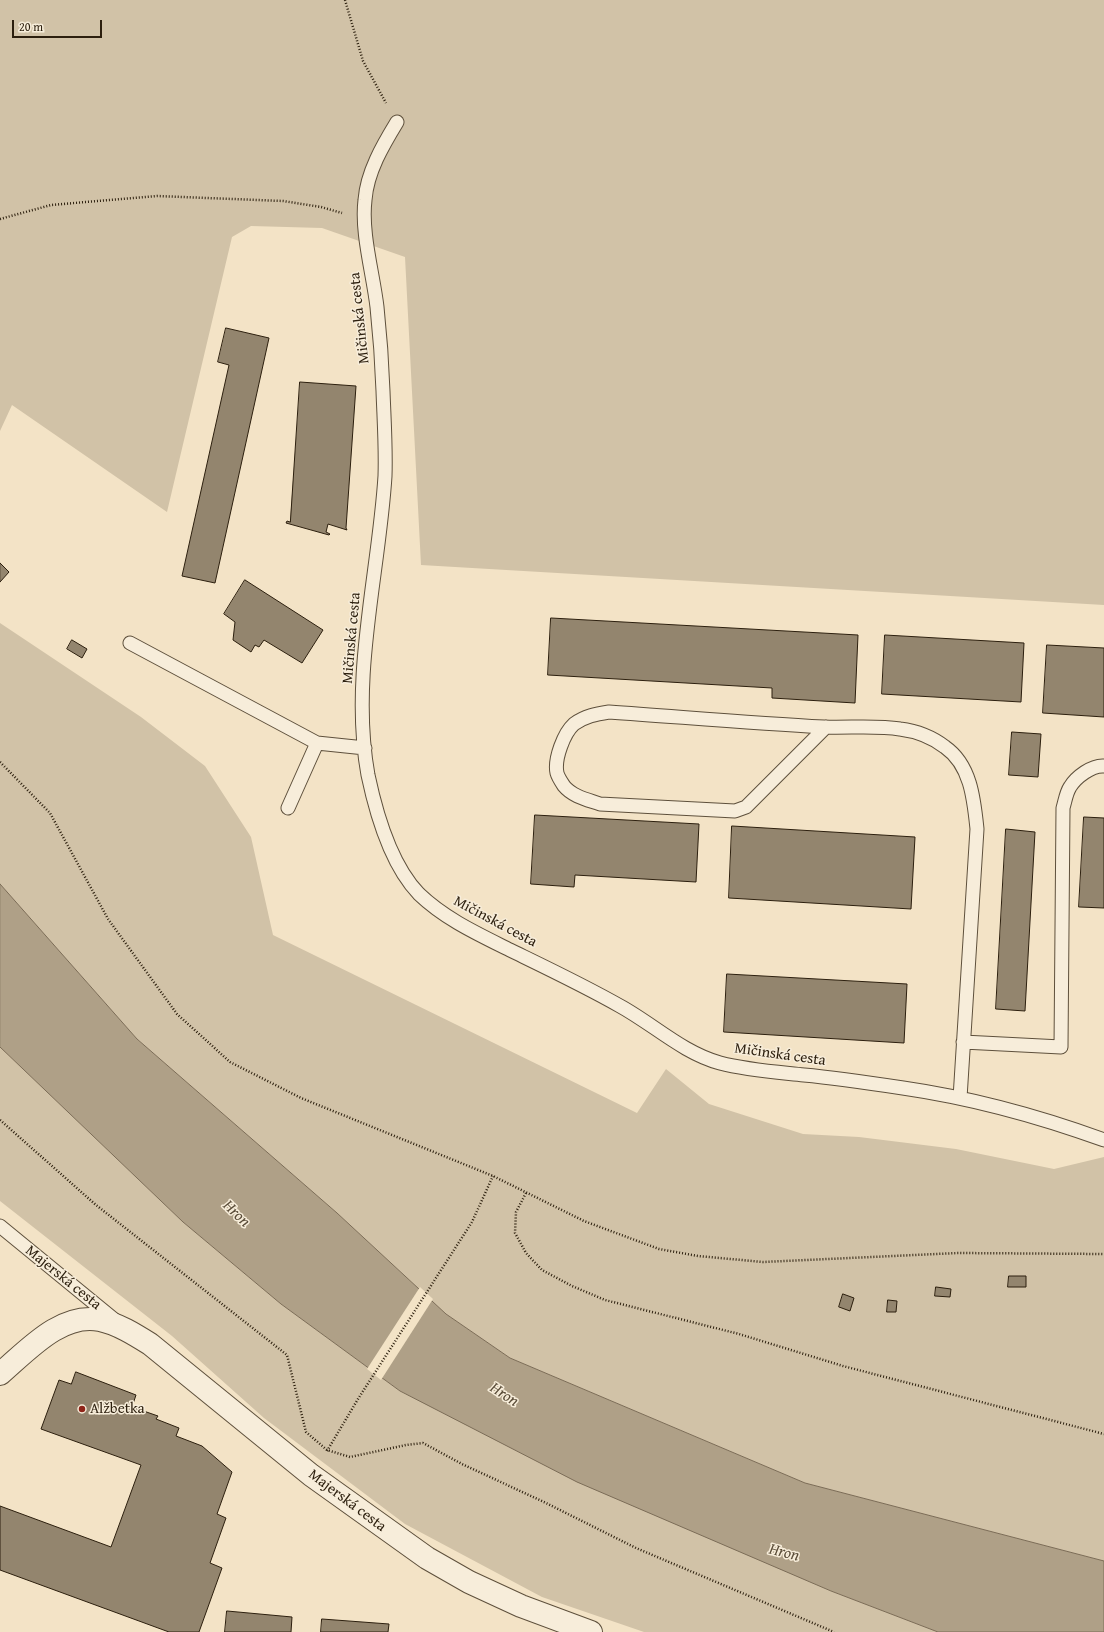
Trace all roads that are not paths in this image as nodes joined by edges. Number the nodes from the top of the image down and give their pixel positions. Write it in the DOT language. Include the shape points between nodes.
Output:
graph roads {
  1 [pos="396,122"];
  2 [pos="130,643"];
  3 [pos="826,727"];
  4 [pos="317,743"];
  5 [pos="365,748"];
  6 [pos="1104,766"];
  7 [pos="288,808"];
  8 [pos="963,1042"];
  9 [pos="960,1098"];
  10 [pos="1104,1140"];
  11 [pos="0,1226"];
  12 [pos="127,1330"];
  13 [pos="0,1374"];
  14 [pos="591,1632"];
  1 -- 5 [label="lane, Mičinská cesta" via="367,184 364,200 377,310 385,424 385,475 366,635 363,715"];
  2 -- 4 [label="lane"];
  3 -- 3 [label="lane" via="609,712 591,714 573,725 564,739 558,756 557,773 565,787 581,798 600,804 735,811 746,807"];
  3 -- 8 [label="lane" via="900,729 925,735 946,747 962,764 972,792 977,829"];
  4 -- 5 [label="lane"];
  4 -- 7 [label="lane"];
  5 -- 9 [label="lane, Mičinská cesta" via="375,805 398,864 418,893 462,926 617,1004 643,1018 691,1052 716,1062"];
  6 -- 8 [label="lane" via="1083,773 1070,787 1063,808 1061,1047"];
  8 -- 9 [label="lane"];
  9 -- 10 [label="lane, Mičinská cesta" via="1052,1121"];
  11 -- 12 [label="lane, Majerská cesta"];
  12 -- 13 [label="street, Majerská cesta" via="99,1320 74,1320 53,1330"];
  12 -- 14 [label="street, Majerská cesta" via="150,1344 333,1492 427,1558 469,1582 521,1606"];
}
